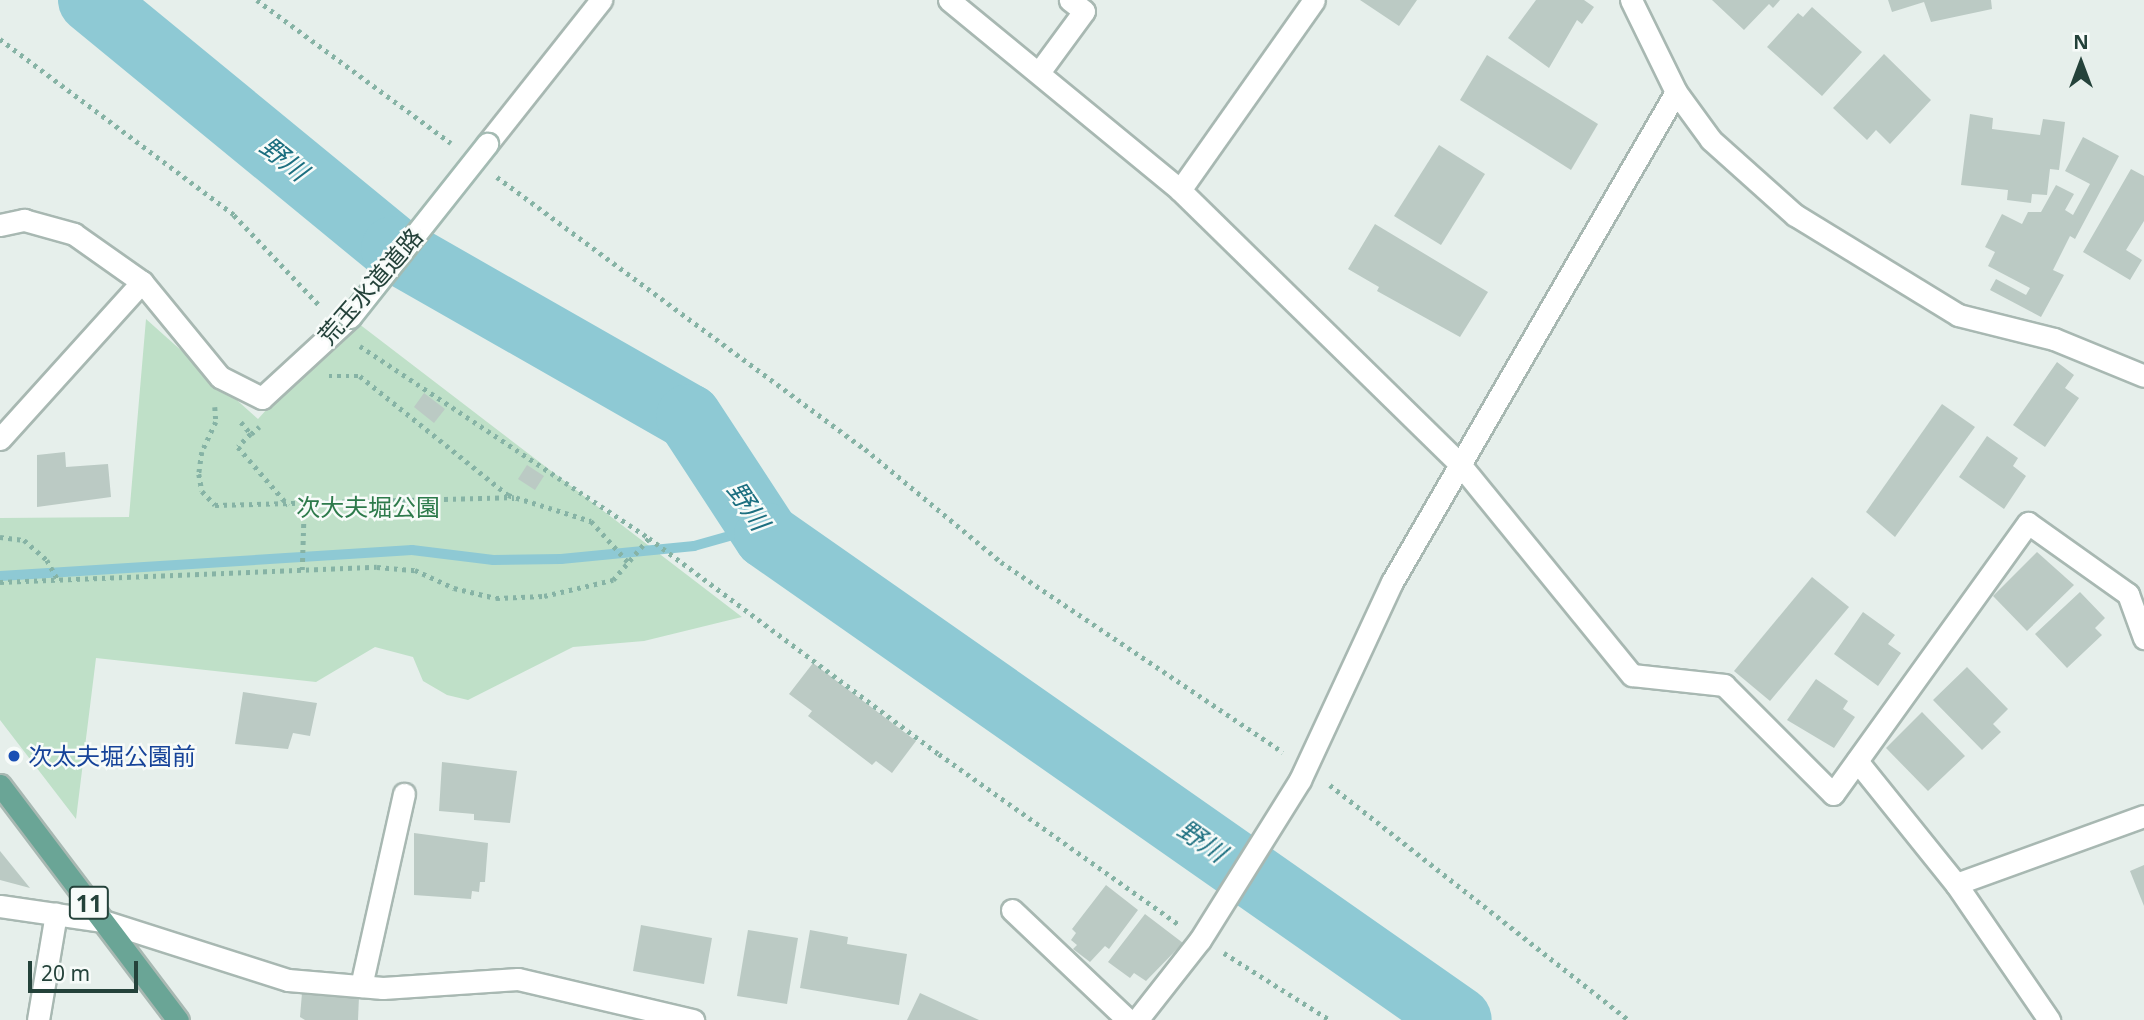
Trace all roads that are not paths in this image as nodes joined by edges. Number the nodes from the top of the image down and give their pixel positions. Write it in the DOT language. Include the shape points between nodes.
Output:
graph roads {
  1 [pos="601,0"];
  2 [pos="949,0"];
  3 [pos="1070,0"];
  4 [pos="1314,0"];
  5 [pos="1631,0"];
  6 [pos="1040,71"];
  7 [pos="1676,92"];
  8 [pos="1180,190"];
  9 [pos="0,225"];
  10 [pos="142,282"];
  11 [pos="2141,368"];
  12 [pos="0,439"];
  13 [pos="1458,461"];
  14 [pos="2144,638"];
  15 [pos="1857,761"];
  16 [pos="0,785"];
  17 [pos="404,794"];
  18 [pos="2144,816"];
  19 [pos="1956,884"];
  20 [pos="0,906"];
  21 [pos="1012,910"];
  22 [pos="46,912"];
  23 [pos="103,921"];
  24 [pos="361,986"];
  25 [pos="38,1020"];
  26 [pos="178,1020"];
  27 [pos="692,1020"];
  28 [pos="1128,1020"];
  29 [pos="1137,1020"];
  30 [pos="2049,1020"];
  1 -- 10 [label="street, 荒玉水道道路, bridge" via="345,322 262,398 220,377"];
  2 -- 6 [label="street"];
  3 -- 6 [label="street" via="1084,11"];
  4 -- 8 [label="street"];
  5 -- 7 [label="street"];
  6 -- 8 [label="street"];
  7 -- 11 [label="street" via="1711,140 1795,215 1886,273 1958,315 2054,339"];
  7 -- 13 [label="street"];
  8 -- 13 [label="street"];
  9 -- 10 [label="street" via="24,220 74,234"];
  10 -- 12 [label="street"];
  13 -- 15 [label="street" via="1632,675 1724,685 1833,794"];
  13 -- 29 [label="street" via="1392,582 1303,774 1200,940"];
  14 -- 15 [label="street" via="2128,594 2028,523"];
  15 -- 19 [label="street"];
  16 -- 23 [label="main road, 11"];
  17 -- 24 [label="street"];
  18 -- 19 [label="street"];
  19 -- 30 [label="street"];
  20 -- 22 [label="street"];
  21 -- 28 [label="street"];
  22 -- 23 [label="street"];
  22 -- 25 [label="street"];
  23 -- 24 [label="street" via="288,980"];
  23 -- 26 [label="main road, 11"];
  24 -- 27 [label="street" via="518,979"];
}
